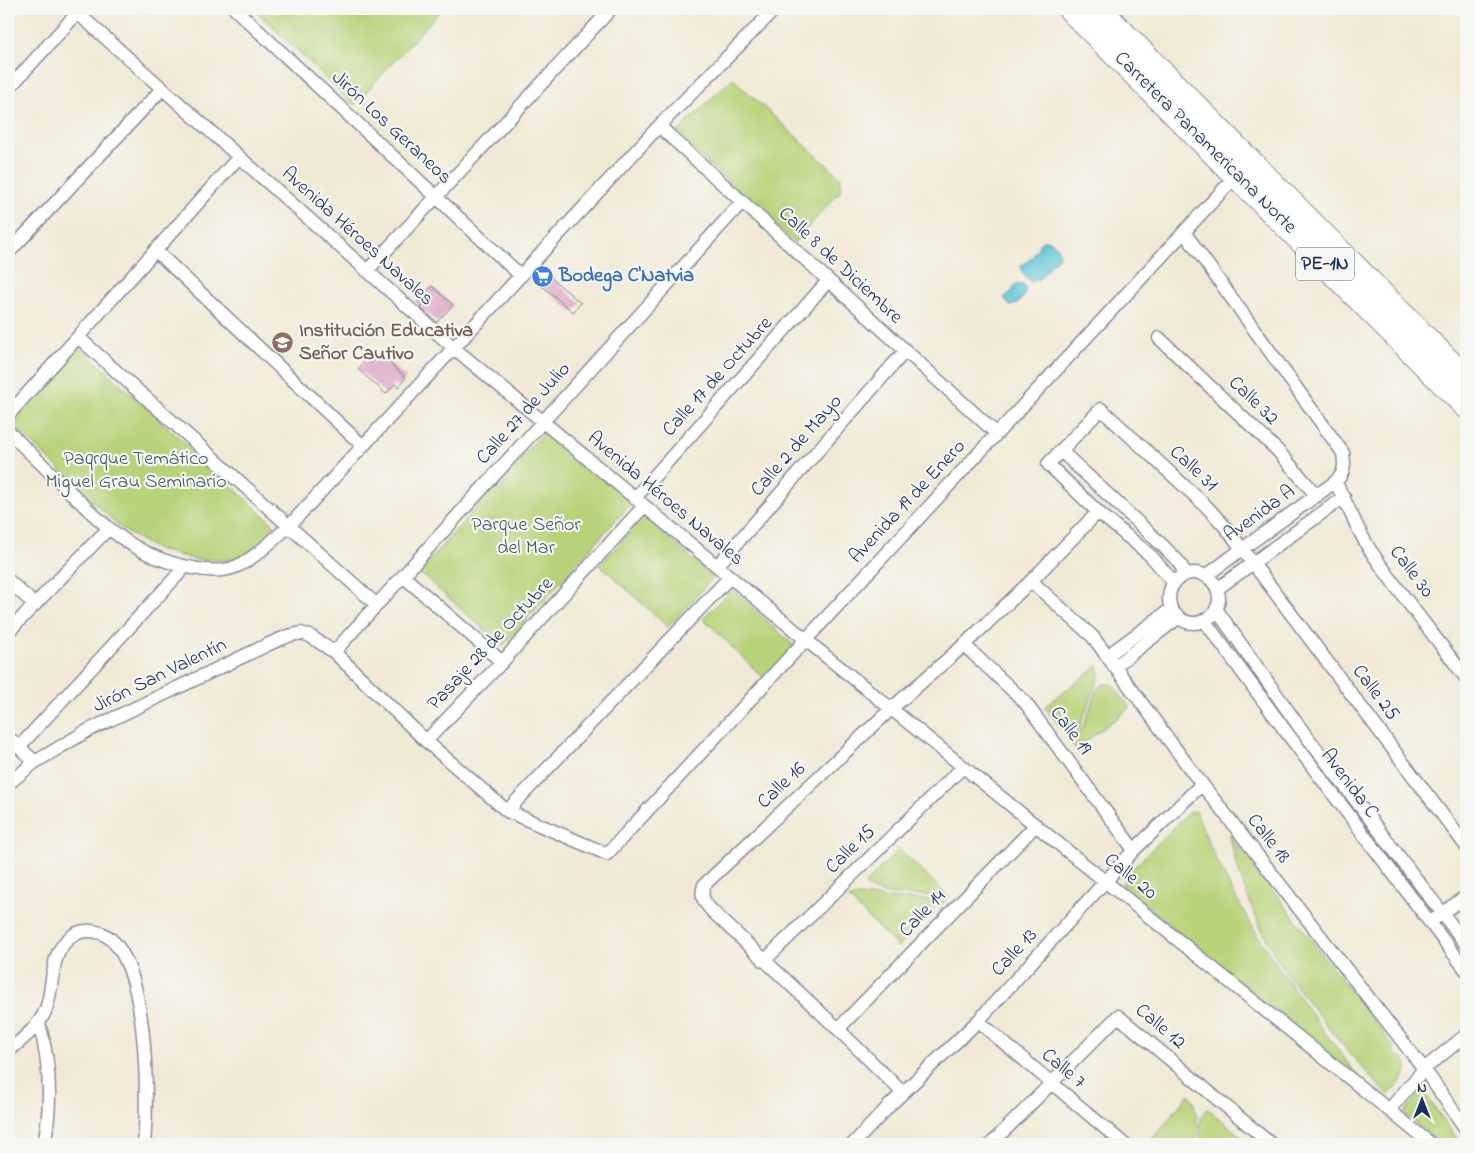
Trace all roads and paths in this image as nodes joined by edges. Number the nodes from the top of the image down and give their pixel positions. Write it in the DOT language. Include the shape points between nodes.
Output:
graph roads {
  1 [pos="235,9"];
  2 [pos="611,9"];
  3 [pos="768,9"];
  4 [pos="1070,9"];
  5 [pos="1099,9"];
  6 [pos="77,10"];
  7 [pos="9,88"];
  8 [pos="162,89"];
  9 [pos="659,126"];
  10 [pos="239,157"];
  11 [pos="1236,176"];
  12 [pos="436,196"];
  13 [pos="742,202"];
  14 [pos="1184,232"];
  15 [pos="155,250"];
  16 [pos="9,252"];
  17 [pos="367,270"];
  18 [pos="522,276"];
  19 [pos="828,281"];
  20 [pos="78,337"];
  21 [pos="1159,338"];
  22 [pos="454,348"];
  23 [pos="905,351"];
  24 [pos="1466,379"];
  25 [pos="1466,406"];
  26 [pos="9,414"];
  27 [pos="543,422"];
  28 [pos="9,432"];
  29 [pos="997,434"];
  30 [pos="363,446"];
  31 [pos="1061,451"];
  32 [pos="1336,482"];
  33 [pos="1317,496"];
  34 [pos="1344,497"];
  35 [pos="639,502"];
  36 [pos="1098,512"];
  37 [pos="290,526"];
  38 [pos="108,529"];
  39 [pos="1242,549"];
  40 [pos="1253,563"];
  41 [pos="717,566"];
  42 [pos="185,567"];
  43 [pos="1186,574"];
  44 [pos="403,576"];
  45 [pos="1206,576"];
  46 [pos="730,577"];
  47 [pos="9,580"];
  48 [pos="1031,581"];
  49 [pos="1174,582"];
  50 [pos="1217,589"];
  51 [pos="35,605"];
  52 [pos="377,605"];
  53 [pos="1216,609"];
  54 [pos="1175,613"];
  55 [pos="1204,620"];
  56 [pos="9,631"];
  57 [pos="806,640"];
  58 [pos="964,645"];
  59 [pos="334,652"];
  60 [pos="502,662"];
  61 [pos="1110,662"];
  62 [pos="1466,678"];
  63 [pos="891,709"];
  64 [pos="9,738"];
  65 [pos="426,741"];
  66 [pos="19,747"];
  67 [pos="35,762"];
  68 [pos="963,766"];
  69 [pos="9,784"];
  70 [pos="1202,784"];
  71 [pos="507,811"];
  72 [pos="1036,825"];
  73 [pos="1466,846"];
  74 [pos="1134,850"];
  75 [pos="607,854"];
  76 [pos="1106,882"];
  77 [pos="1466,896"];
  78 [pos="1442,914"];
  79 [pos="1430,923"];
  80 [pos="1466,944"];
  81 [pos="764,960"];
  82 [pos="1466,970"];
  83 [pos="978,1021"];
  84 [pos="39,1022"];
  85 [pos="838,1029"];
  86 [pos="1466,1035"];
  87 [pos="9,1051"];
  88 [pos="1424,1070"];
  89 [pos="1052,1084"];
  90 [pos="903,1093"];
  91 [pos="1388,1110"];
  92 [pos="1466,1129"];
  93 [pos="42,1144"];
  94 [pos="144,1144"];
  95 [pos="853,1144"];
  96 [pos="991,1144"];
  97 [pos="1124,1144"];
  98 [pos="1271,1144"];
  99 [pos="1431,1144"];
  1 -- 12 [label="street, Jirón Los Geraneos"];
  2 -- 12 [label="street"];
  3 -- 9 [label="street" via="772,12"];
  4 -- 11 [label="highway, Carretera Panamericana Norte / PE-1N"];
  5 -- 24 [label="highway, Carretera Panamericana Norte / PE-1N"];
  6 -- 7 [label="street"];
  6 -- 8 [label="street, Avenida Héroes Navales"];
  8 -- 10 [label="street, Avenida Héroes Navales"];
  8 -- 16 [label="street"];
  9 -- 13 [label="street, Calle 8 de Diciembre"];
  9 -- 18 [label="street"];
  10 -- 15 [label="street"];
  10 -- 17 [label="street, Avenida Héroes Navales"];
  11 -- 14 [label="street, Avenida 19 de Enero"];
  11 -- 25 [label="highway, Carretera Panamericana Norte / PE-1N"];
  12 -- 17 [label="street"];
  12 -- 18 [label="street, Jirón Los Geraneos"];
  13 -- 19 [label="street, Calle 8 de Diciembre"];
  13 -- 27 [label="street, Calle 27 de Julio"];
  14 -- 29 [label="street, Avenida 19 de Enero"];
  14 -- 32 [label="street" via="1343,453 1343,475"];
  15 -- 20 [label="street"];
  15 -- 30 [label="street"];
  17 -- 22 [label="street, Avenida Héroes Navales"];
  18 -- 22 [label="street"];
  19 -- 23 [label="street, Calle 8 de Diciembre"];
  19 -- 35 [label="street, Calle 17 de Octubre"];
  20 -- 26 [label="street"];
  20 -- 37 [label="street"];
  21 -- 33 [label="street, Calle 32" via="1278,451"];
  22 -- 27 [label="street, Avenida Héroes Navales"];
  22 -- 30 [label="street"];
  23 -- 29 [label="street, Calle 8 de Diciembre"];
  23 -- 41 [label="street, Calle 2 de Mayo"];
  27 -- 35 [label="street, Avenida Héroes Navales"];
  27 -- 44 [label="street, Calle 27 de Julio"];
  28 -- 38 [label="street"];
  29 -- 57 [label="street, Avenida 19 de Enero"];
  30 -- 37 [label="street"];
  31 -- 36 [label="street" via="1048,464"];
  31 -- 39 [label="street, Calle 31" via="1101,410 1207,507"];
  31 -- 43 [label="street" via="1170,553"];
  32 -- 33 [label="street, Avenida A"];
  32 -- 34 [label="street, Calle 30"];
  33 -- 39 [label="street, Avenida A"];
  34 -- 40 [label="street, Avenida A"];
  34 -- 62 [label="street, Calle 30" via="1371,550"];
  35 -- 41 [label="street, Avenida Héroes Navales"];
  35 -- 60 [label="street, Pasaje 28 de Octubre"];
  36 -- 48 [label="street, Calle 16"];
  36 -- 49 [label="street" via="1151,556"];
  37 -- 42 [label="street" via="233,568 204,570"];
  37 -- 52 [label="street"];
  38 -- 42 [label="street" via="148,554"];
  38 -- 51 [label="street"];
  39 -- 40 [label="street, Calle 31"];
  39 -- 45 [label="street, Avenida A"];
  40 -- 50 [label="street, Avenida A"];
  40 -- 73 [label="street, Calle 25"];
  41 -- 46 [label="street, Avenida Héroes Navales"];
  42 -- 66 [label="street"];
  43 -- 45 [label="street"];
  43 -- 49 [label="street"];
  44 -- 52 [label="street, Calle 27 de Julio"];
  44 -- 60 [label="street"];
  45 -- 50 [label="street"];
  46 -- 57 [label="street, Avenida Héroes Navales"];
  46 -- 71 [label="street"];
  47 -- 51 [label="street"];
  48 -- 58 [label="street, Calle 16"];
  48 -- 61 [label="street, Calle 18" via="1088,632"];
  49 -- 54 [label="street" via="1169,595"];
  50 -- 53 [label="street"];
  51 -- 56 [label="street"];
  52 -- 59 [label="street, Calle 27 de Julio"];
  53 -- 55 [label="street"];
  53 -- 78 [label="street, Avenida C" via="1298,725"];
  54 -- 55 [label="street" via="1191,622"];
  54 -- 61 [label="street"];
  55 -- 79 [label="street, Avenida C"];
  57 -- 63 [label="street, Calle 20"];
  57 -- 75 [label="street, Avenida 19 de Enero"];
  58 -- 63 [label="street, Calle 16"];
  58 -- 74 [label="street, Calle 19" via="1024,701"];
  59 -- 65 [label="street, Jirón San Valentín"];
  59 -- 67 [label="street, Jirón San Valentín" via="310,636 301,633 288,636 87,732"];
  60 -- 65 [label="street, Pasaje 28 de Octubre"];
  61 -- 70 [label="street, Calle 18"];
  63 -- 68 [label="street, Calle 20"];
  63 -- 81 [label="street, Calle 16" via="704,885 704,902"];
  64 -- 66 [label="street"];
  65 -- 71 [label="street, Jirón San Valentín"];
  66 -- 67 [label="street"];
  67 -- 69 [label="street, Jirón San Valentín"];
  68 -- 72 [label="street, Calle 20"];
  68 -- 81 [label="street, Calle 15"];
  70 -- 74 [label="street, Calle 13"];
  70 -- 88 [label="street, Calle 18"];
  71 -- 75 [label="street, Jirón San Valentín"];
  72 -- 76 [label="street, Calle 20"];
  72 -- 85 [label="street, Calle 14"];
  74 -- 76 [label="street, Calle 13"];
  76 -- 83 [label="street, Calle 13"];
  76 -- 91 [label="street, Calle 20"];
  77 -- 78 [label="street"];
  78 -- 79 [label="street"];
  78 -- 80 [label="street, Avenida C"];
  79 -- 82 [label="street, Avenida C"];
  81 -- 85 [label="street, Calle 16"];
  83 -- 89 [label="street, Calle 7"];
  83 -- 90 [label="street, Calle 13"];
  84 -- 87 [label="street"];
  84 -- 93 [label="street" via="45,1046 49,1098"];
  84 -- 94 [label="street" via="46,1010 58,954 64,943 78,933 90,930 109,937 132,977 141,1014 147,1101"];
  85 -- 90 [label="street, Calle 16"];
  86 -- 88 [label="street"];
  88 -- 91 [label="street"];
  88 -- 92 [label="street, Calle 18"];
  89 -- 96 [label="street, Calle 12"];
  89 -- 97 [label="street, Calle 7"];
  89 -- 98 [label="street, Calle 12" via="1118,1016"];
  90 -- 95 [label="street, Calle 13"];
  91 -- 99 [label="street, Calle 20"];
}
